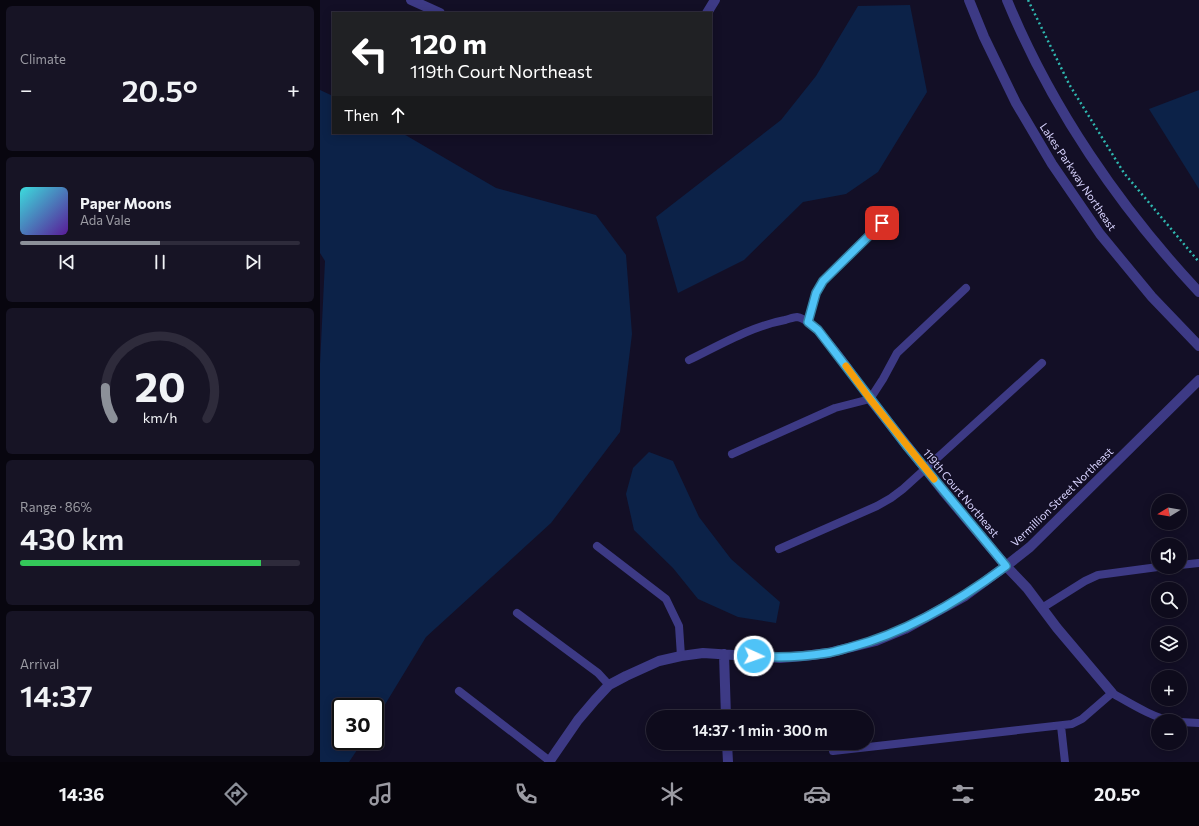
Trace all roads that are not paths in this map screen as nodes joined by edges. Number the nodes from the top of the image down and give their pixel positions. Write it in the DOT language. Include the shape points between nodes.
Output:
graph roads {
  1 [pos="412,0"];
  2 [pos="715,0"];
  3 [pos="969,0"];
  4 [pos="1007,0"];
  5 [pos="438,12"];
  6 [pos="708,12"];
  7 [pos="882,223"];
  8 [pos="966,288"];
  9 [pos="1199,292"];
  10 [pos="808,322"];
  11 [pos="1199,346"];
  12 [pos="689,360"];
  13 [pos="1042,363"];
  14 [pos="1199,380"];
  15 [pos="870,399"];
  16 [pos="732,454"];
  17 [pos="926,469"];
  18 [pos="597,546"];
  19 [pos="779,549"];
  20 [pos="1199,563"];
  21 [pos="1187,564"];
  22 [pos="1006,566"];
  23 [pos="1151,568"];
  24 [pos="1042,608"];
  25 [pos="517,613"];
  26 [pos="724,654"];
  27 [pos="681,656"];
  28 [pos="609,685"];
  29 [pos="459,692"];
  30 [pos="1112,693"];
  31 [pos="726,710"];
  32 [pos="1152,714"];
  33 [pos="1187,722"];
  34 [pos="1199,722"];
  35 [pos="1061,726"];
  36 [pos="727,750"];
  37 [pos="833,751"];
  38 [pos="550,762"];
  39 [pos="728,762"];
  40 [pos="1065,762"];
  1 -- 5 [label="street"];
  2 -- 6 [label="street"];
  3 -- 11 [label="street, Lakes Parkway Northeast" via="1016,103 1052,164 1100,234 1152,297"];
  4 -- 9 [label="street, Lakes Parkway Northeast" via="1048,85 1083,145 1128,209"];
  7 -- 10 [label="lane" via="823,281 816,293"];
  8 -- 15 [label="lane" via="897,354"];
  10 -- 12 [label="lane" via="798,317 771,322"];
  10 -- 15 [label="lane" via="818,330"];
  13 -- 17 [label="lane"];
  14 -- 22 [label="street, Vermillion Street Northeast" via="1030,547"];
  15 -- 16 [label="lane" via="835,408"];
  15 -- 17 [label="street, 119th Court Northeast"];
  17 -- 19 [label="lane" via="891,498 877,506"];
  17 -- 22 [label="street, 119th Court Northeast"];
  18 -- 27 [label="lane" via="666,599 679,626"];
  20 -- 21 [label="lane"];
  22 -- 24 [label="street, 119th Court Northeast"];
  22 -- 26 [label="street, Vermillion Street Northeast" via="965,596 936,613 876,641 804,656 780,658"];
  23 -- 24 [label="lane" via="1098,575"];
  24 -- 30 [label="street, 119th Court Northeast"];
  25 -- 28 [label="lane" via="598,672"];
  26 -- 27 [label="street, Vermillion Street Northeast"];
  26 -- 31 [label="street"];
  27 -- 28 [label="street, Vermillion Street Northeast" via="659,662"];
  28 -- 38 [label="street, Vermillion Street Northeast" via="578,720"];
  29 -- 38 [label="lane"];
  30 -- 32 [label="lane"];
  30 -- 35 [label="lane" via="1082,719"];
  33 -- 34 [label="lane"];
  35 -- 37 [label="lane"];
  35 -- 40 [label="lane"];
  36 -- 39 [label="street"];
}
